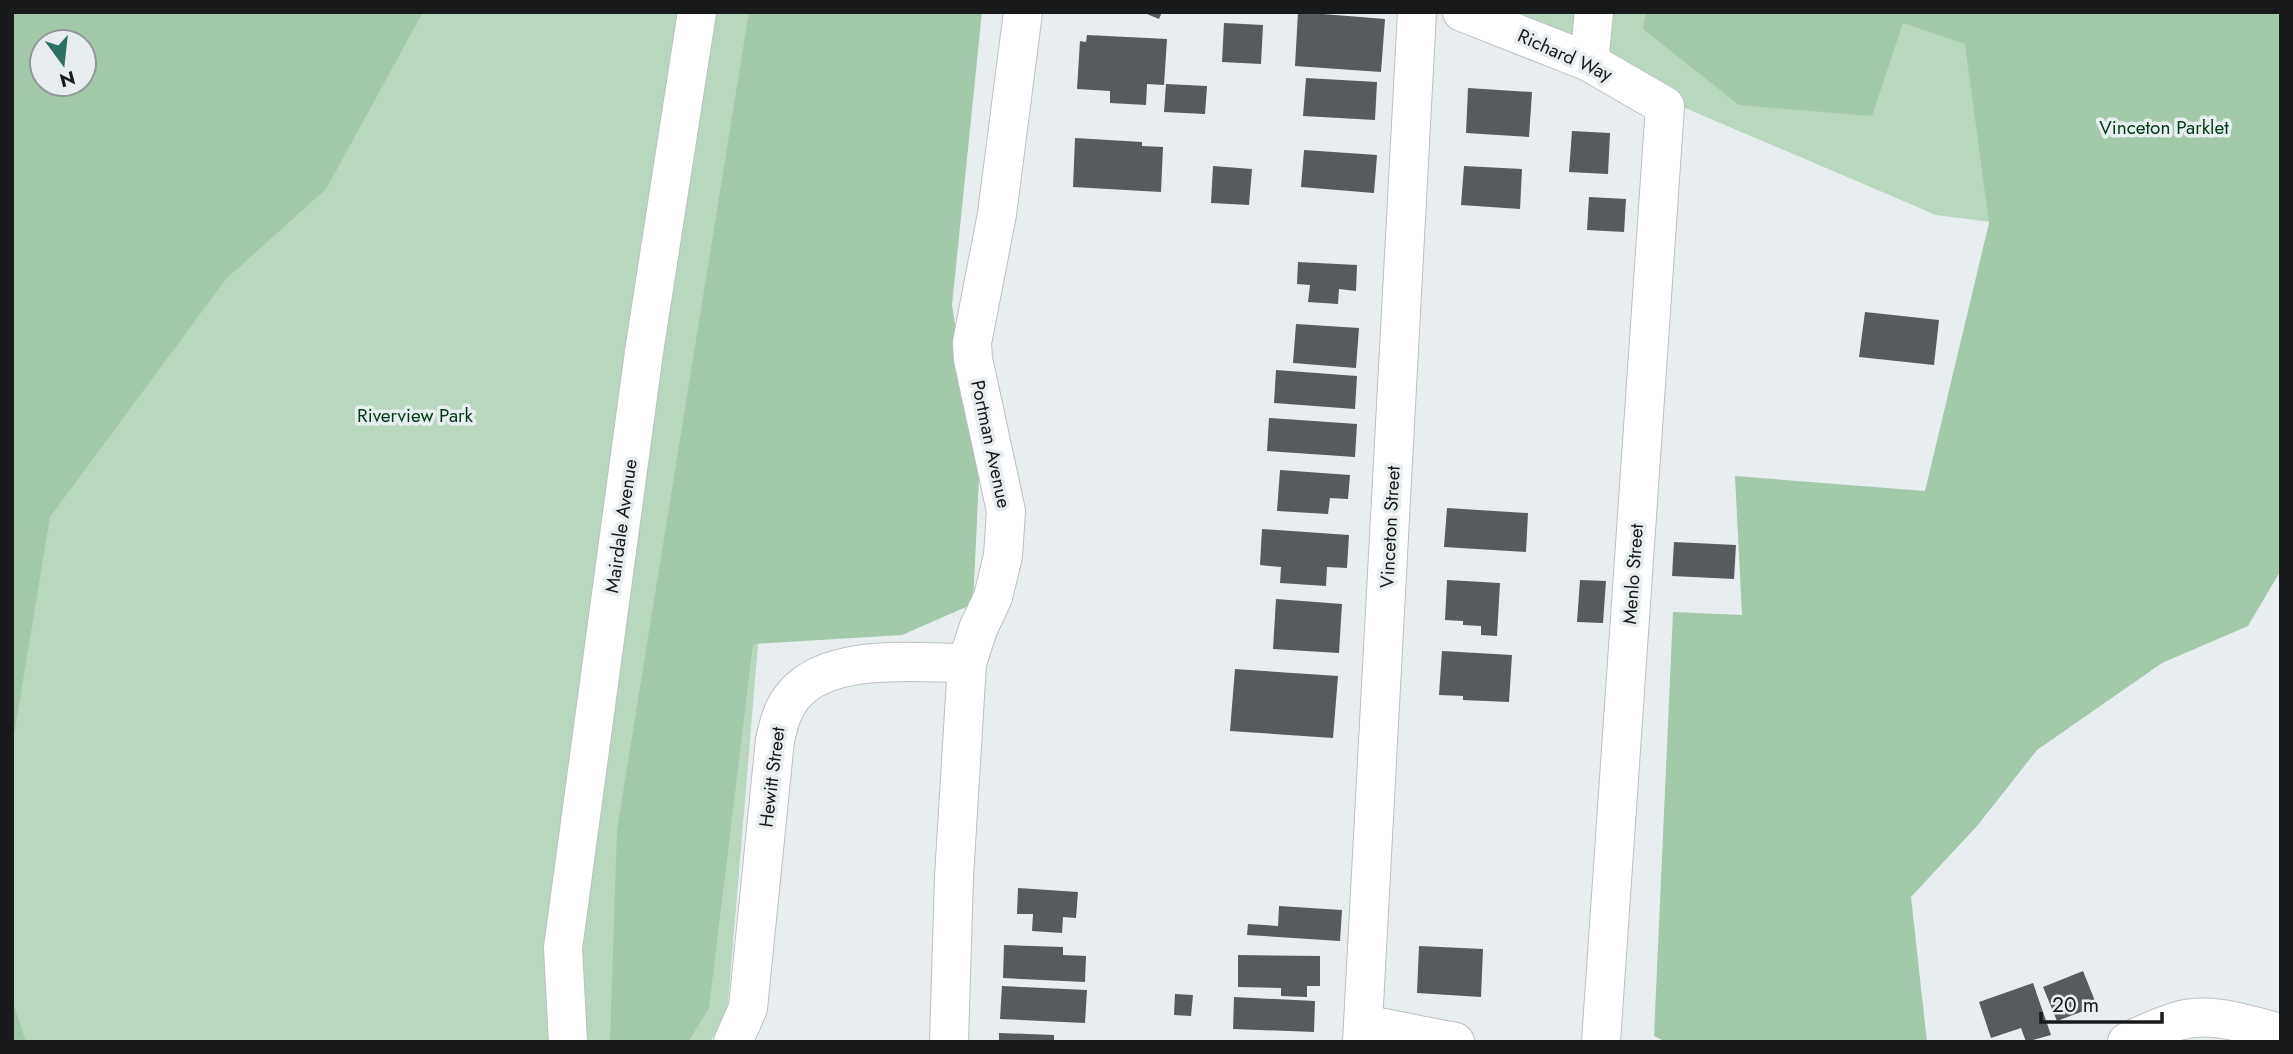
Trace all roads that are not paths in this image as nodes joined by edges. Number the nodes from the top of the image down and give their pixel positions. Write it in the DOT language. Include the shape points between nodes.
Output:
graph roads {
  1 [pos="697,12"];
  2 [pos="1023,12"];
  3 [pos="1417,12"];
  4 [pos="1462,12"];
  5 [pos="1594,12"];
  6 [pos="1589,62"];
  7 [pos="1665,106"];
  8 [pos="967,663"];
  9 [pos="1363,1033"];
  10 [pos="2281,1033"];
  11 [pos="568,1042"];
  12 [pos="733,1042"];
  13 [pos="949,1042"];
  14 [pos="1455,1042"];
  15 [pos="1601,1042"];
  16 [pos="2127,1042"];
  1 -- 11 [label="street, Mairdale Avenue" via="644,352 563,948"];
  2 -- 8 [label="street, Portman Avenue" via="997,214 972,343 1006,511 1003,556 993,597"];
  3 -- 9 [label="street, Vinceton Street"];
  4 -- 6 [label="street, Richard Way"];
  5 -- 6 [label="street"];
  6 -- 7 [label="street, Richard Way"];
  7 -- 15 [label="street, Menlo Street"];
  8 -- 12 [label="street, Hewitt Street" via="855,664 831,670 793,695 780,716 748,1009"];
  8 -- 13 [label="street, Portman Avenue"];
  9 -- 14 [label="street"];
  10 -- 16 [label="street" via="2222,1019 2194,1018"];
}
